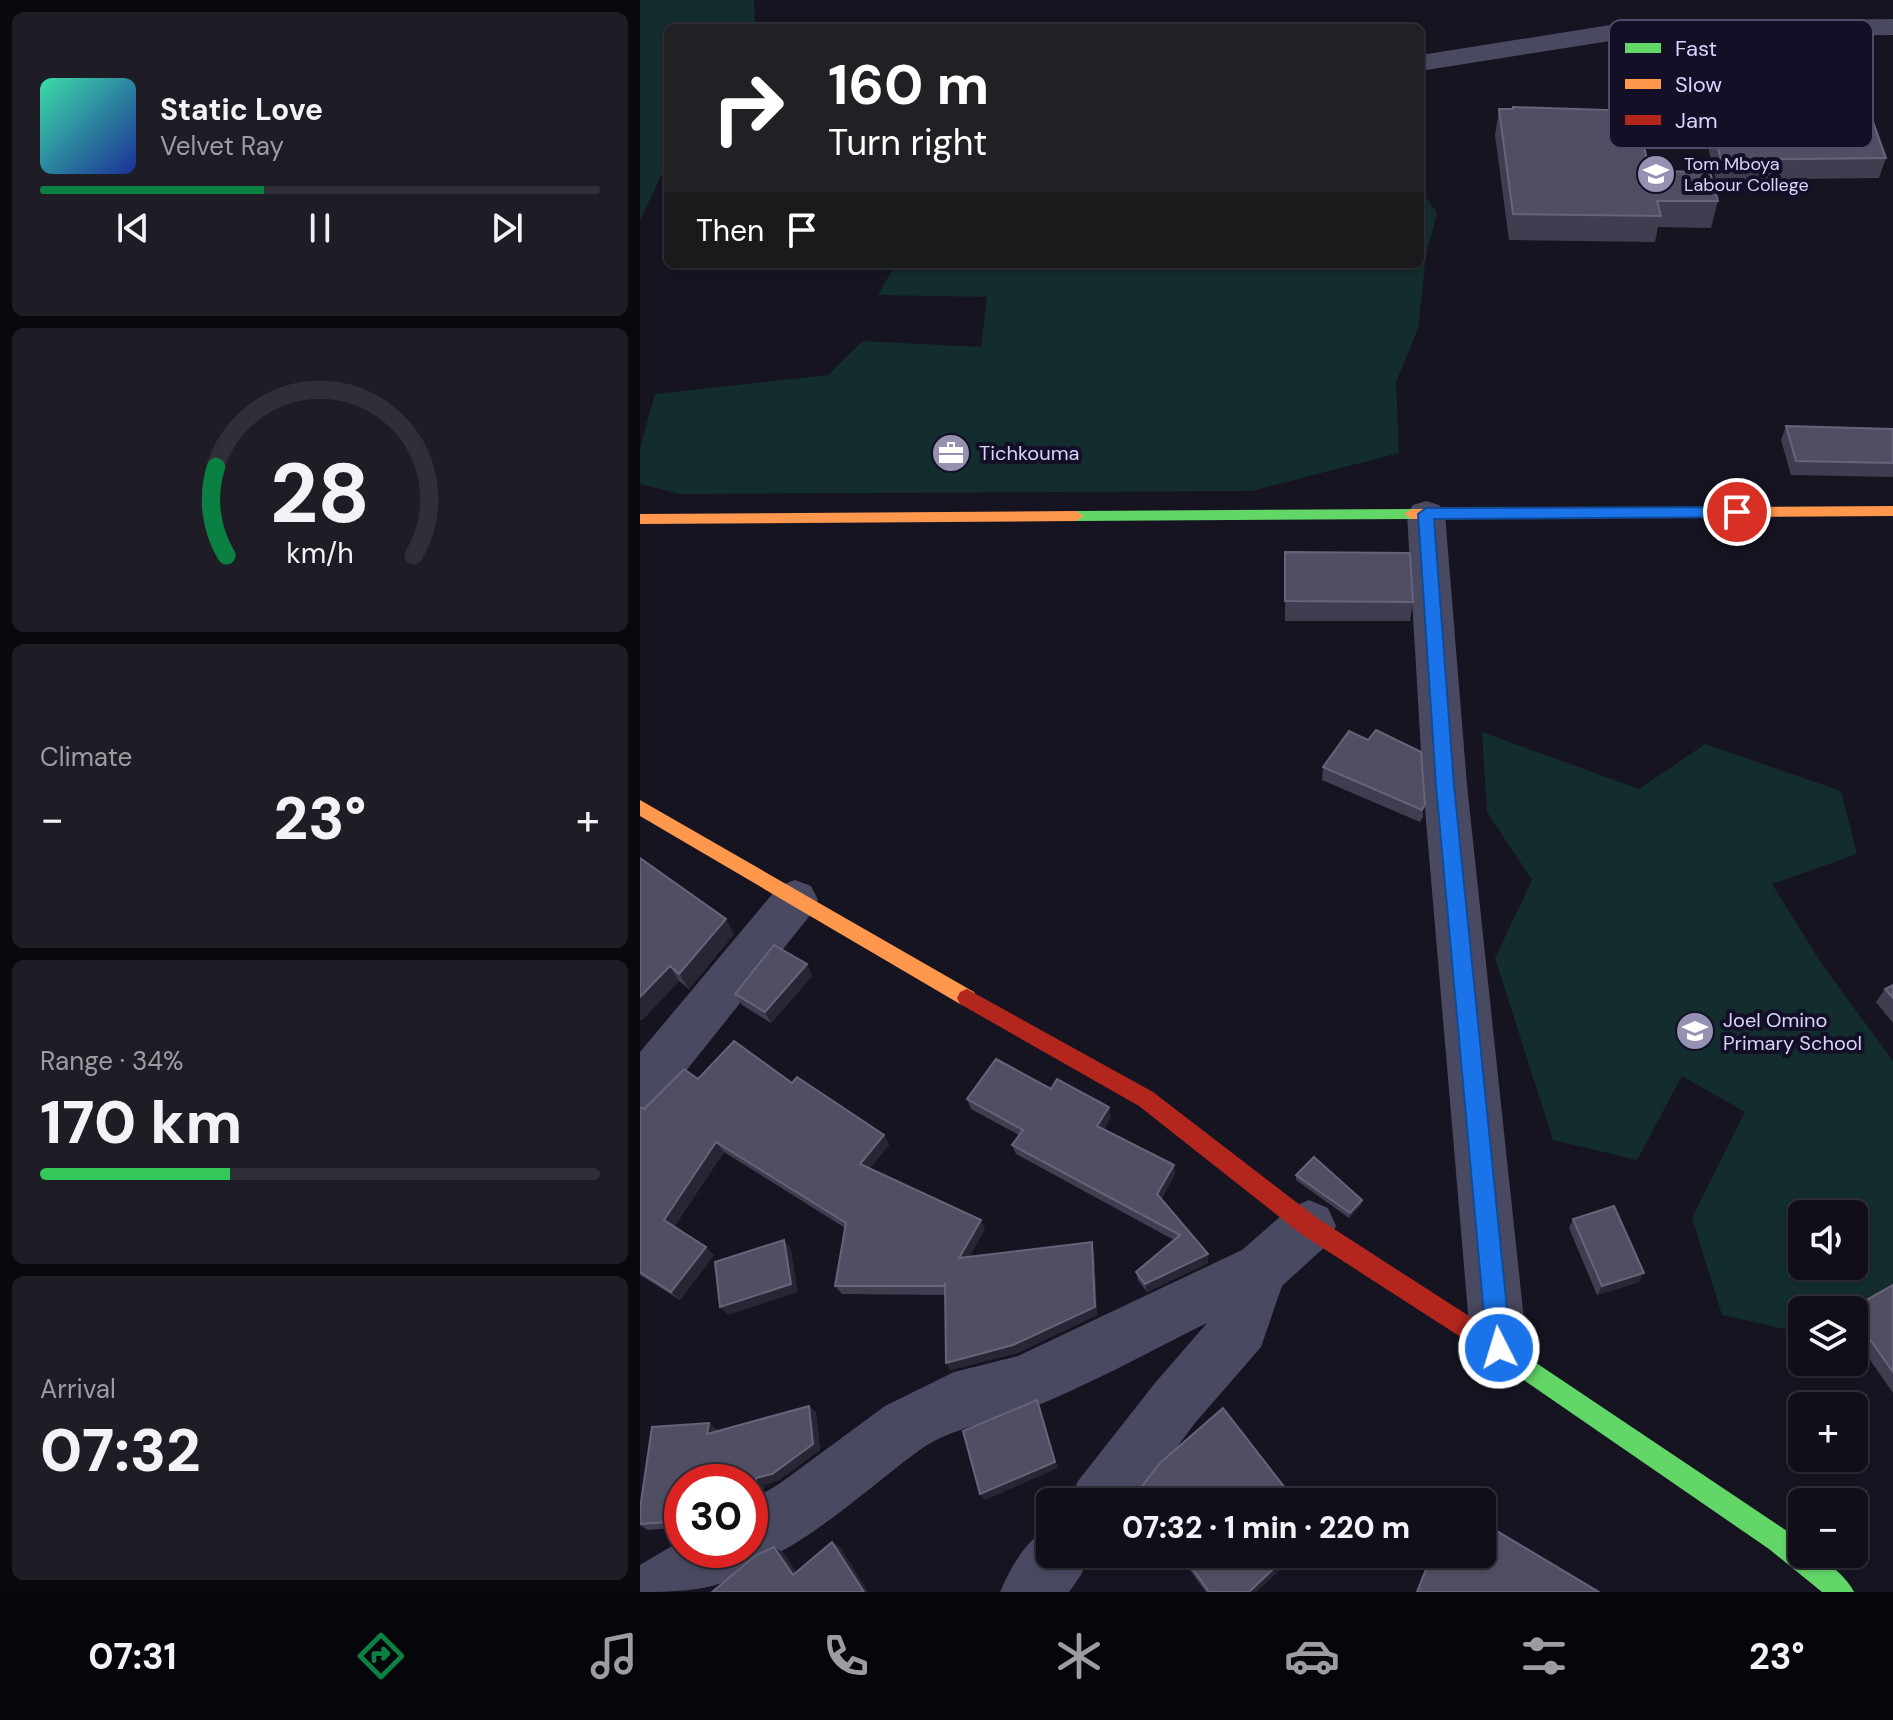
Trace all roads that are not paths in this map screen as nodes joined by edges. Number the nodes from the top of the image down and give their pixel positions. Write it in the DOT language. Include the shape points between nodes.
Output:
graph roads {
  1 [pos="1863,0"];
  2 [pos="1884,26"];
  3 [pos="1609,33"];
  4 [pos="1424,63"];
  5 [pos="1893,511"];
  6 [pos="1426,514"];
  7 [pos="640,519"];
  8 [pos="640,807"];
  9 [pos="795,900"];
  10 [pos="640,1090"];
  11 [pos="1309,1226"];
  12 [pos="1261,1269"];
  13 [pos="1499,1348"];
  14 [pos="1110,1488"];
  15 [pos="768,1524"];
  16 [pos="693,1568"];
  17 [pos="1049,1568"];
  18 [pos="652,1592"];
  19 [pos="1031,1592"];
  20 [pos="1841,1592"];
  1 -- 2 [label="street"];
  3 -- 4 [label="street"];
  5 -- 6 [label="street"];
  6 -- 7 [label="street"];
  6 -- 13 [label="street" via="1445,785"];
  8 -- 9 [label="street"];
  9 -- 10 [label="street"];
  9 -- 11 [label="street" via="1146,1099"];
  11 -- 12 [label="street"];
  11 -- 13 [label="street"];
  12 -- 14 [label="street" via="1241,1327"];
  12 -- 15 [label="street" via="1023,1383 941,1407 905,1426"];
  13 -- 20 [label="street" via="1778,1540"];
  16 -- 18 [label="street"];
  17 -- 19 [label="street"];
}
